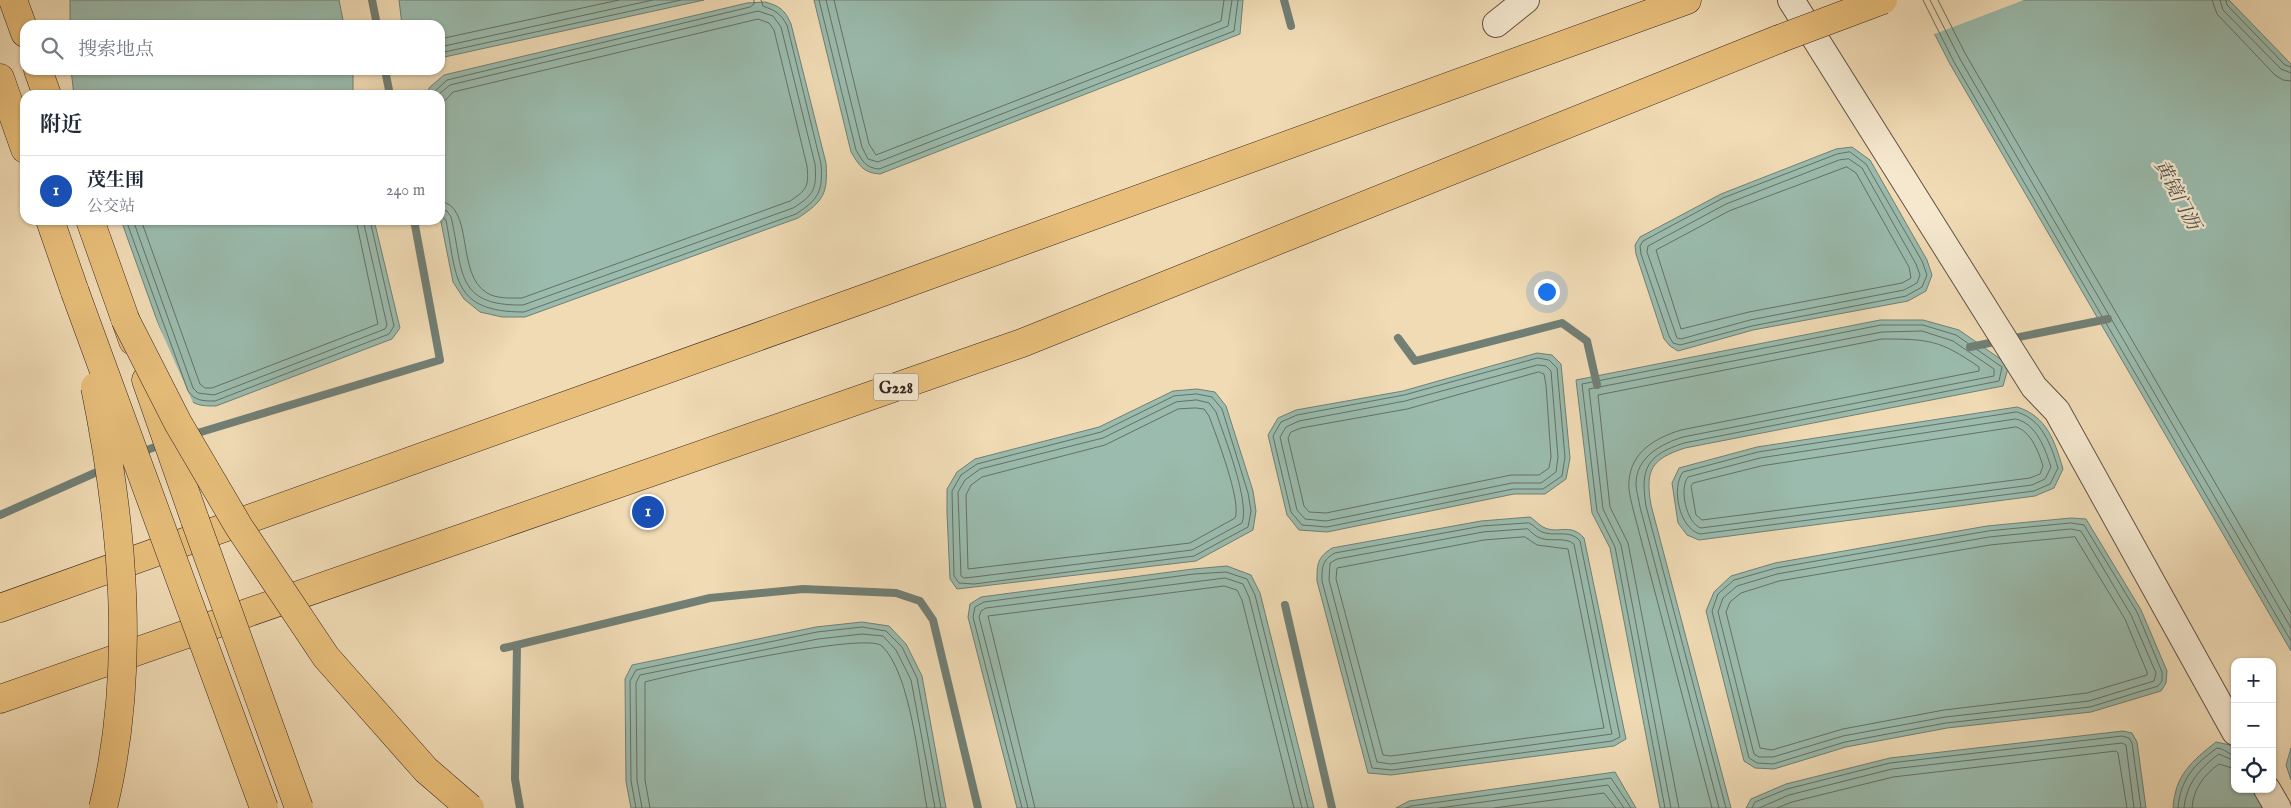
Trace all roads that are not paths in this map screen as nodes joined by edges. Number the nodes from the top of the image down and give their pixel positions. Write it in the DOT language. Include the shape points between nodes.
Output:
graph roads {
  1 [pos="14,0"];
  2 [pos="1526,0"];
  3 [pos="1686,0"];
  4 [pos="1791,0"];
  5 [pos="1883,0"];
  6 [pos="21,20"];
  7 [pos="1496,24"];
  8 [pos="40,75"];
  9 [pos="0,78"];
  10 [pos="45,90"];
  11 [pos="20,136"];
  12 [pos="52,225"];
  13 [pos="92,225"];
  14 [pos="75,292"];
  15 [pos="125,319"];
  16 [pos="0,608"];
  17 [pos="0,699"];
  18 [pos="2231,725"];
  19 [pos="2269,793"];
  20 [pos="103,808"];
  21 [pos="264,808"];
  22 [pos="299,808"];
  23 [pos="470,808"];
  24 [pos="2278,808"];
  1 -- 6 [label="highway"];
  2 -- 7 [label="street"];
  3 -- 16 [label="highway" via="856,302"];
  4 -- 18 [label="street" via="2034,387 2057,411"];
  5 -- 17 [label="highway, G228, bridge" via="1022,343"];
  8 -- 10 [label="highway"];
  9 -- 11 [label="highway"];
  12 -- 14 [label="highway"];
  13 -- 15 [label="highway"];
  14 -- 20 [label="highway, bridge" via="116,509 124,603 122,676 112,772"];
  14 -- 21 [label="highway, bridge"];
  15 -- 22 [label="highway, bridge"];
  15 -- 23 [label="highway, bridge" via="178,423 238,527 326,657 426,770"];
  19 -- 24 [label="street"];
}
